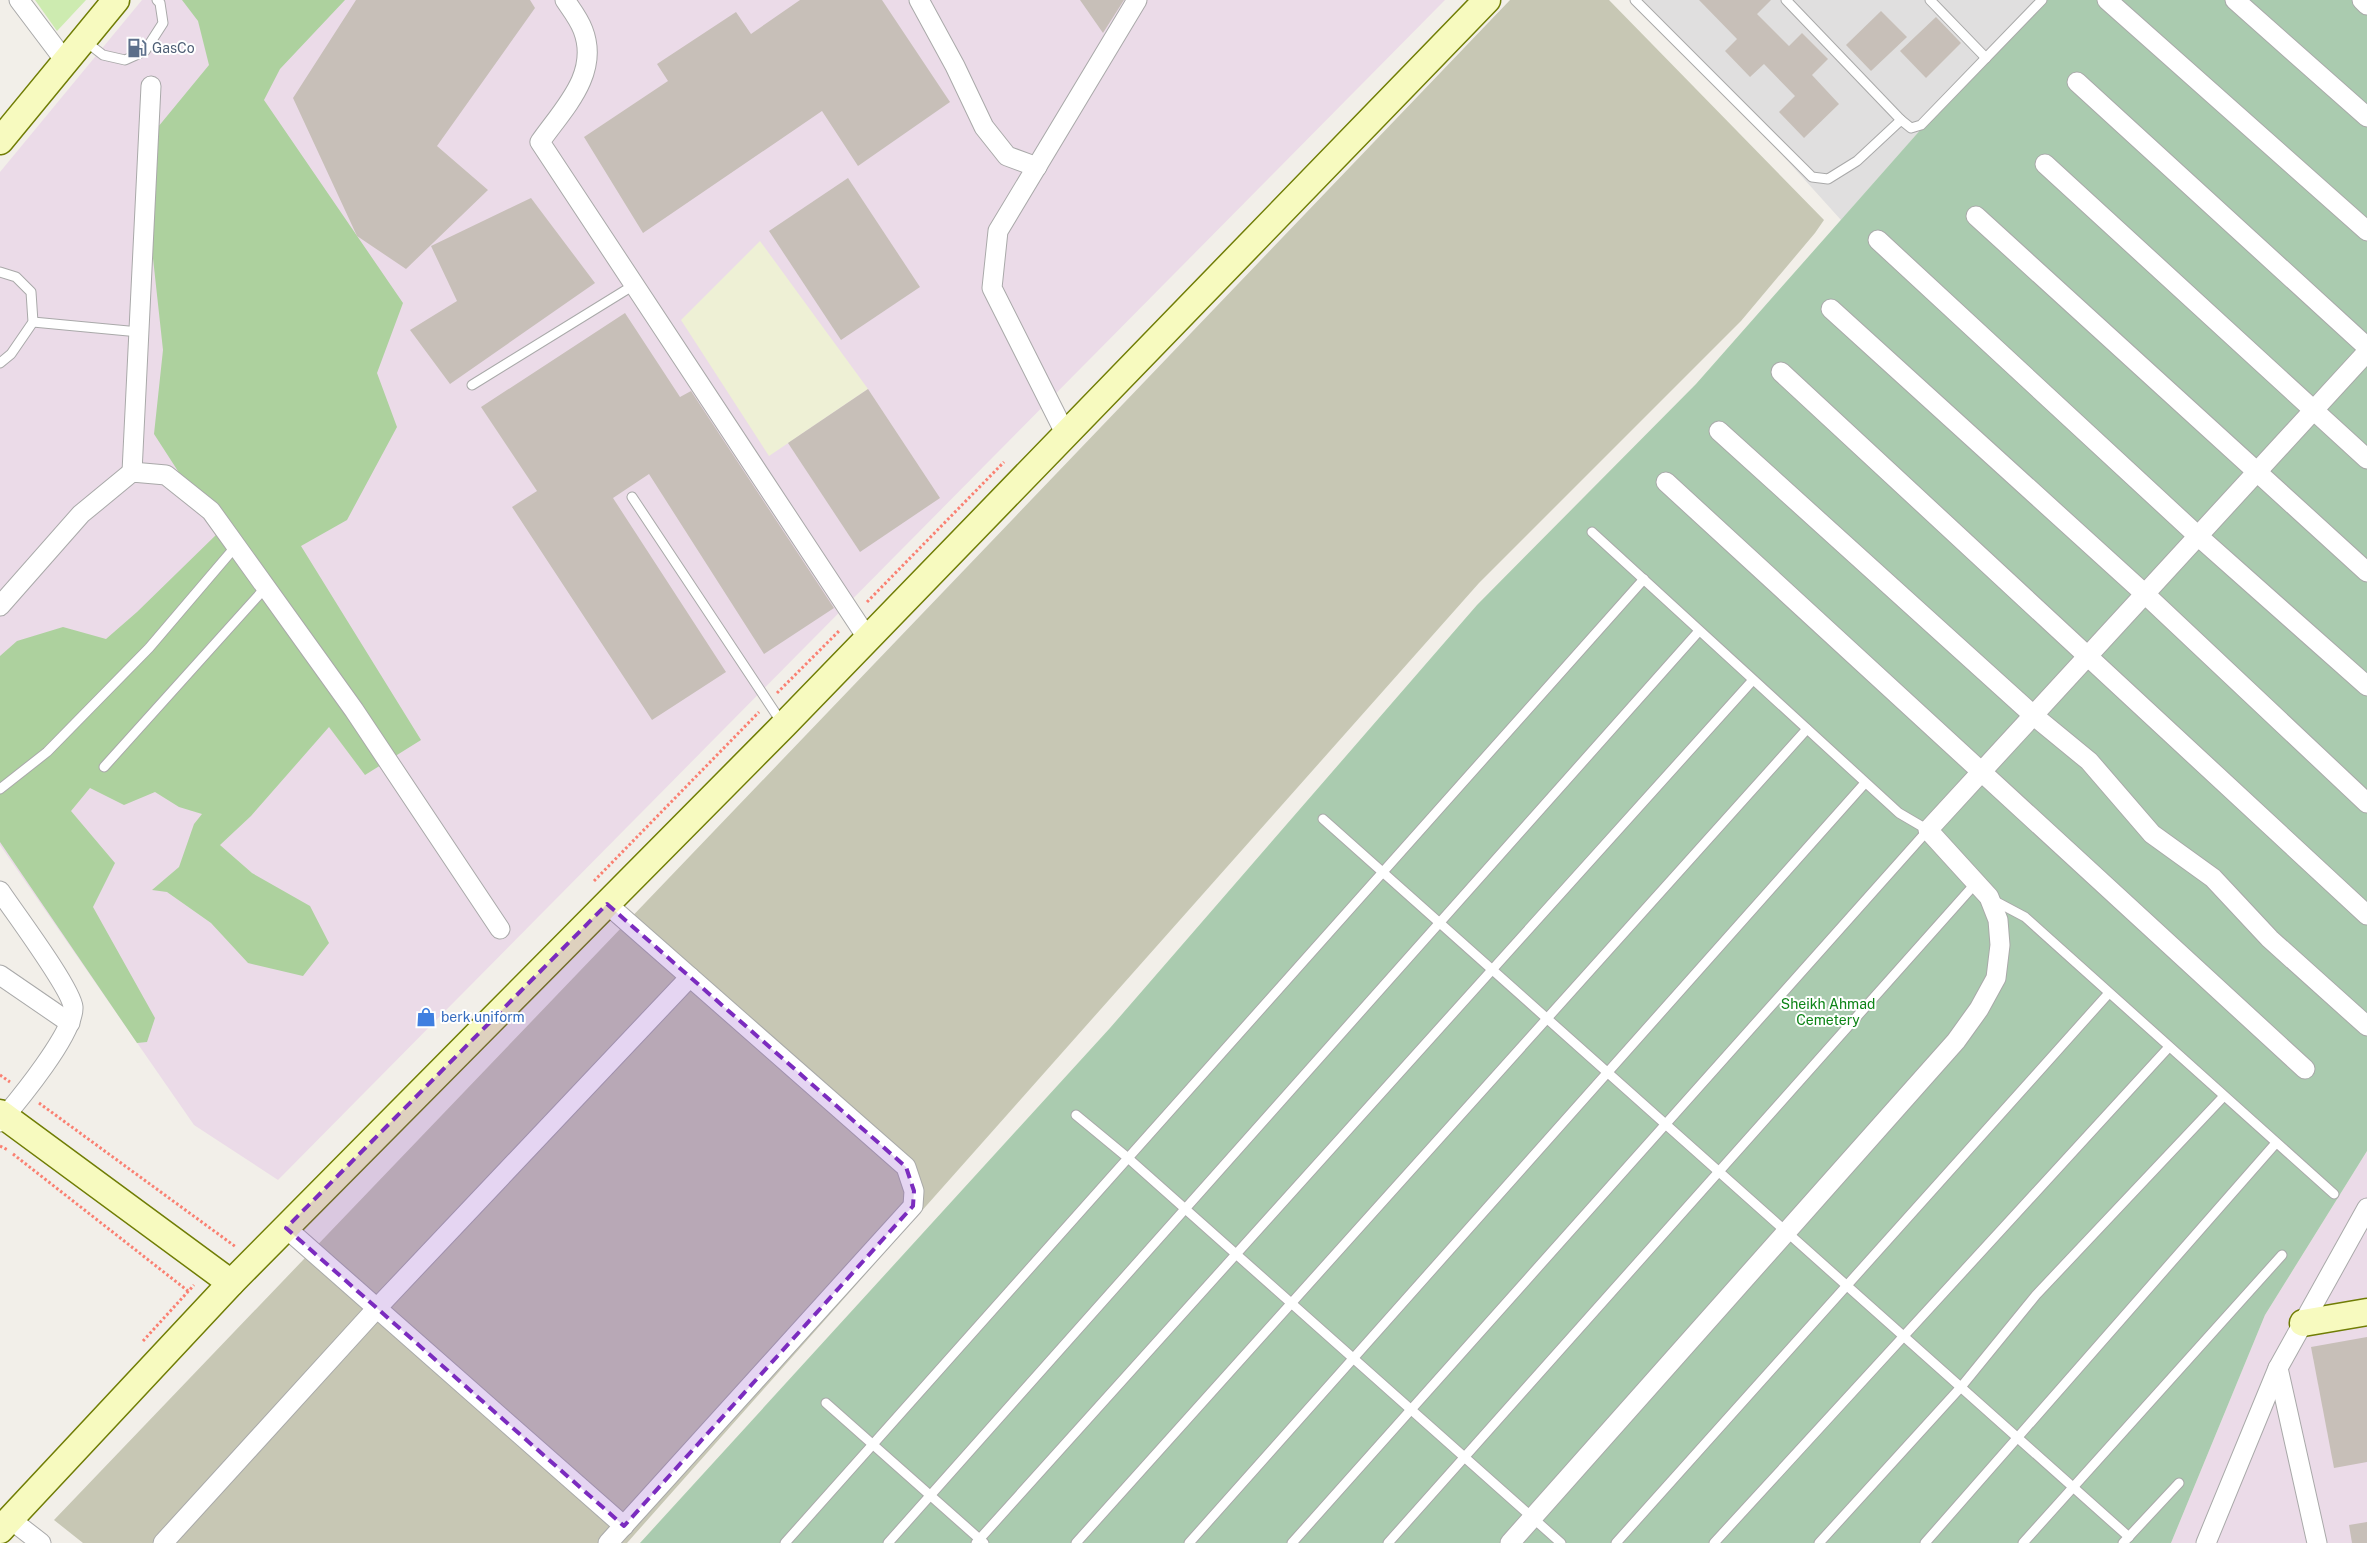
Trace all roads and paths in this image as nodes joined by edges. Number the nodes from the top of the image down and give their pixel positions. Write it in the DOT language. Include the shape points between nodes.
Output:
graph roads {
  1 [pos="19,0"];
  2 [pos="116,0"];
  3 [pos="156,0"];
  4 [pos="565,0"];
  5 [pos="918,0"];
  6 [pos="1137,0"];
  7 [pos="1487,0"];
  8 [pos="1635,0"];
  9 [pos="1786,0"];
  10 [pos="1930,0"];
  11 [pos="2042,0"];
  12 [pos="2107,0"];
  13 [pos="2235,0"];
  14 [pos="2362,0"];
  15 [pos="2367,5"];
  16 [pos="83,39"];
  17 [pos="1986,58"];
  18 [pos="66,61"];
  19 [pos="2077,82"];
  20 [pos="151,86"];
  21 [pos="2367,117"];
  22 [pos="1901,120"];
  23 [pos="0,141"];
  24 [pos="2045,164"];
  25 [pos="1037,167"];
  26 [pos="1976,216"];
  27 [pos="2367,231"];
  28 [pos="1878,240"];
  29 [pos="0,272"];
  30 [pos="634,285"];
  31 [pos="1831,309"];
  32 [pos="33,322"];
  33 [pos="139,332"];
  34 [pos="2367,347"];
  35 [pos="2367,352"];
  36 [pos="0,363"];
  37 [pos="1781,372"];
  38 [pos="472,386"];
  39 [pos="2314,410"];
  40 [pos="1719,431"];
  41 [pos="1066,435"];
  42 [pos="2367,460"];
  43 [pos="1005,461"];
  44 [pos="132,472"];
  45 [pos="2257,472"];
  46 [pos="1666,482"];
  47 [pos="632,497"];
  48 [pos="1592,532"];
  49 [pos="2198,536"];
  50 [pos="236,546"];
  51 [pos="2367,572"];
  52 [pos="1644,579"];
  53 [pos="266,586"];
  54 [pos="2144,594"];
  55 [pos="0,606"];
  56 [pos="853,616"];
  57 [pos="1699,631"];
  58 [pos="868,639"];
  59 [pos="2088,656"];
  60 [pos="1753,680"];
  61 [pos="2367,686"];
  62 [pos="768,702"];
  63 [pos="2033,715"];
  64 [pos="784,725"];
  65 [pos="1807,729"];
  66 [pos="104,767"];
  67 [pos="1982,772"];
  68 [pos="1865,783"];
  69 [pos="0,789"];
  70 [pos="2367,803"];
  71 [pos="1323,819"];
  72 [pos="1928,830"];
  73 [pos="1382,872"];
  74 [pos="592,884"];
  75 [pos="1975,884"];
  76 [pos="0,891"];
  77 [pos="1988,897"];
  78 [pos="607,904"];
  79 [pos="2367,915"];
  80 [pos="1439,923"];
  81 [pos="500,929"];
  82 [pos="1492,970"];
  83 [pos="0,975"];
  84 [pos="690,978"];
  85 [pos="2109,993"];
  86 [pos="1547,1018"];
  87 [pos="70,1023"];
  88 [pos="2367,1026"];
  89 [pos="2169,1047"];
  90 [pos="2305,1069"];
  91 [pos="1608,1073"];
  92 [pos="0,1075"];
  93 [pos="24,1092"];
  94 [pos="2224,1096"];
  95 [pos="1076,1114"];
  96 [pos="2,1117"];
  97 [pos="1665,1124"];
  98 [pos="2276,1143"];
  99 [pos="0,1146"];
  100 [pos="1128,1158"];
  101 [pos="1719,1172"];
  102 [pos="2334,1194"];
  103 [pos="2367,1208"];
  104 [pos="1185,1209"];
  105 [pos="286,1228"];
  106 [pos="1786,1232"];
  107 [pos="244,1241"];
  108 [pos="237,1248"];
  109 [pos="1236,1254"];
  110 [pos="2282,1255"];
  111 [pos="211,1268"];
  112 [pos="231,1283"];
  113 [pos="1848,1287"];
  114 [pos="1291,1303"];
  115 [pos="377,1308"];
  116 [pos="2367,1312"];
  117 [pos="2303,1323"];
  118 [pos="1904,1337"];
  119 [pos="1353,1358"];
  120 [pos="2278,1368"];
  121 [pos="1960,1387"];
  122 [pos="826,1403"];
  123 [pos="1411,1409"];
  124 [pos="2016,1437"];
  125 [pos="873,1445"];
  126 [pos="1465,1457"];
  127 [pos="2179,1483"];
  128 [pos="2072,1487"];
  129 [pos="930,1496"];
  130 [pos="1533,1518"];
  131 [pos="5,1524"];
  132 [pos="624,1526"];
  133 [pos="2126,1540"];
  134 [pos="980,1542"];
  135 [pos="41,1543"];
  136 [pos="163,1543"];
  137 [pos="608,1543"];
  138 [pos="785,1543"];
  139 [pos="888,1543"];
  140 [pos="1076,1543"];
  141 [pos="1189,1543"];
  142 [pos="1292,1543"];
  143 [pos="1388,1543"];
  144 [pos="1510,1543"];
  145 [pos="1561,1543"];
  146 [pos="1616,1543"];
  147 [pos="1714,1543"];
  148 [pos="1819,1543"];
  149 [pos="1925,1543"];
  150 [pos="2023,1543"];
  151 [pos="2206,1543"];
  152 [pos="2317,1543"];
  1 -- 18 [label="street"];
  2 -- 16 [label="street"];
  3 -- 16 [label="lane" via="160,3 163,23 145,51 125,60 103,54"];
  4 -- 30 [label="street" via="583,30 588,54 586,74 540,142"];
  5 -- 25 [label="street" via="984,127 1007,156"];
  6 -- 25 [label="street"];
  7 -- 41 [label="street"];
  8 -- 22 [label="lane" via="1812,177 1828,179 1857,161"];
  9 -- 22 [label="lane"];
  10 -- 17 [label="lane"];
  11 -- 17 [label="lane"];
  12 -- 27 [label="street"];
  13 -- 21 [label="street"];
  14 -- 15 [label="street"];
  16 -- 18 [label="street"];
  17 -- 22 [label="lane" via="1922,125 1911,128"];
  18 -- 23 [label="street"];
  19 -- 34 [label="street"];
  20 -- 33 [label="street"];
  24 -- 39 [label="street"];
  25 -- 41 [label="street" via="998,231 992,288"];
  26 -- 45 [label="street"];
  28 -- 49 [label="street"];
  29 -- 32 [label="lane" via="16,277 31,292"];
  30 -- 38 [label="lane"];
  30 -- 56 [label="street"];
  31 -- 54 [label="street"];
  32 -- 33 [label="lane"];
  32 -- 36 [label="lane" via="11,354"];
  33 -- 44 [label="street"];
  35 -- 39 [label="street"];
  37 -- 59 [label="street"];
  39 -- 42 [label="street"];
  39 -- 45 [label="street"];
  40 -- 63 [label="street"];
  41 -- 58 [label="street"];
  43 -- 56 [label="path"];
  44 -- 50 [label="street" via="166,475 211,511"];
  44 -- 55 [label="street" via="81,514"];
  45 -- 49 [label="street"];
  45 -- 51 [label="street"];
  46 -- 67 [label="street"];
  47 -- 62 [label="lane"];
  48 -- 52 [label="lane"];
  49 -- 54 [label="street"];
  49 -- 61 [label="street"];
  50 -- 53 [label="street"];
  50 -- 69 [label="lane" via="149,648 47,752"];
  52 -- 57 [label="lane"];
  52 -- 73 [label="lane"];
  53 -- 66 [label="lane"];
  53 -- 81 [label="street" via="354,710"];
  54 -- 59 [label="street"];
  54 -- 70 [label="street"];
  56 -- 58 [label="street"];
  56 -- 62 [label="path"];
  57 -- 60 [label="lane"];
  57 -- 80 [label="lane"];
  58 -- 64 [label="street"];
  59 -- 63 [label="street"];
  59 -- 79 [label="street"];
  60 -- 65 [label="lane"];
  60 -- 82 [label="lane"];
  62 -- 64 [label="lane"];
  62 -- 74 [label="path"];
  63 -- 67 [label="street"];
  63 -- 88 [label="street" via="2089,761 2152,834 2212,878 2270,939"];
  64 -- 78 [label="street"];
  65 -- 68 [label="lane"];
  65 -- 86 [label="lane"];
  67 -- 72 [label="street"];
  67 -- 90 [label="street"];
  68 -- 72 [label="lane" via="1899,813"];
  68 -- 91 [label="lane"];
  71 -- 73 [label="lane"];
  72 -- 75 [label="street"];
  72 -- 97 [label="lane"];
  73 -- 80 [label="lane"];
  73 -- 100 [label="lane"];
  75 -- 77 [label="street"];
  75 -- 101 [label="lane"];
  76 -- 87 [label="street" via="67,990 73,1010"];
  77 -- 85 [label="lane" via="2025,918"];
  77 -- 106 [label="street" via="1998,920 2000,945 1996,978 1979,1009 1956,1040"];
  78 -- 84 [label="street"];
  78 -- 105 [label="street"];
  80 -- 82 [label="lane"];
  80 -- 104 [label="lane"];
  82 -- 86 [label="lane"];
  82 -- 109 [label="lane"];
  83 -- 87 [label="street"];
  84 -- 115 [label="street"];
  84 -- 132 [label="street" via="906,1167 914,1191 913,1206"];
  85 -- 89 [label="lane"];
  85 -- 113 [label="lane"];
  86 -- 91 [label="lane"];
  86 -- 114 [label="lane"];
  87 -- 93 [label="street"];
  89 -- 94 [label="lane"];
  89 -- 118 [label="lane"];
  91 -- 97 [label="lane"];
  91 -- 119 [label="lane"];
  92 -- 93 [label="path"];
  93 -- 96 [label="street"];
  93 -- 108 [label="path"];
  94 -- 98 [label="lane"];
  94 -- 121 [label="lane" via="2036,1295"];
  95 -- 100 [label="lane"];
  96 -- 111 [label="street"];
  97 -- 101 [label="lane"];
  97 -- 123 [label="lane"];
  98 -- 102 [label="lane"];
  98 -- 124 [label="lane"];
  99 -- 111 [label="path" via="188,1291"];
  100 -- 104 [label="lane"];
  100 -- 125 [label="lane"];
  101 -- 106 [label="lane"];
  101 -- 126 [label="lane"];
  103 -- 117 [label="street"];
  104 -- 109 [label="lane"];
  104 -- 129 [label="lane"];
  105 -- 112 [label="street"];
  105 -- 115 [label="street"];
  106 -- 113 [label="lane"];
  106 -- 130 [label="street"];
  107 -- 108 [label="path"];
  108 -- 111 [label="path"];
  109 -- 114 [label="lane"];
  109 -- 134 [label="lane"];
  110 -- 128 [label="lane"];
  111 -- 112 [label="street"];
  112 -- 131 [label="street"];
  113 -- 118 [label="lane"];
  113 -- 146 [label="lane"];
  114 -- 119 [label="lane"];
  114 -- 140 [label="lane"];
  115 -- 132 [label="street"];
  115 -- 136 [label="street"];
  116 -- 117 [label="street"];
  117 -- 120 [label="street"];
  118 -- 121 [label="lane"];
  118 -- 147 [label="lane"];
  119 -- 123 [label="lane"];
  119 -- 141 [label="lane"];
  120 -- 151 [label="street"];
  120 -- 152 [label="street"];
  121 -- 124 [label="lane"];
  121 -- 148 [label="lane"];
  122 -- 125 [label="lane"];
  123 -- 126 [label="lane"];
  123 -- 142 [label="lane"];
  124 -- 128 [label="lane"];
  124 -- 149 [label="lane"];
  125 -- 129 [label="lane"];
  125 -- 138 [label="lane"];
  126 -- 130 [label="lane"];
  126 -- 143 [label="lane"];
  127 -- 133 [label="lane"];
  128 -- 133 [label="lane"];
  128 -- 150 [label="lane"];
  129 -- 134 [label="lane"];
  129 -- 139 [label="lane"];
  130 -- 144 [label="street"];
  130 -- 145 [label="lane"];
  131 -- 135 [label="street"];
  132 -- 137 [label="street"];
}
